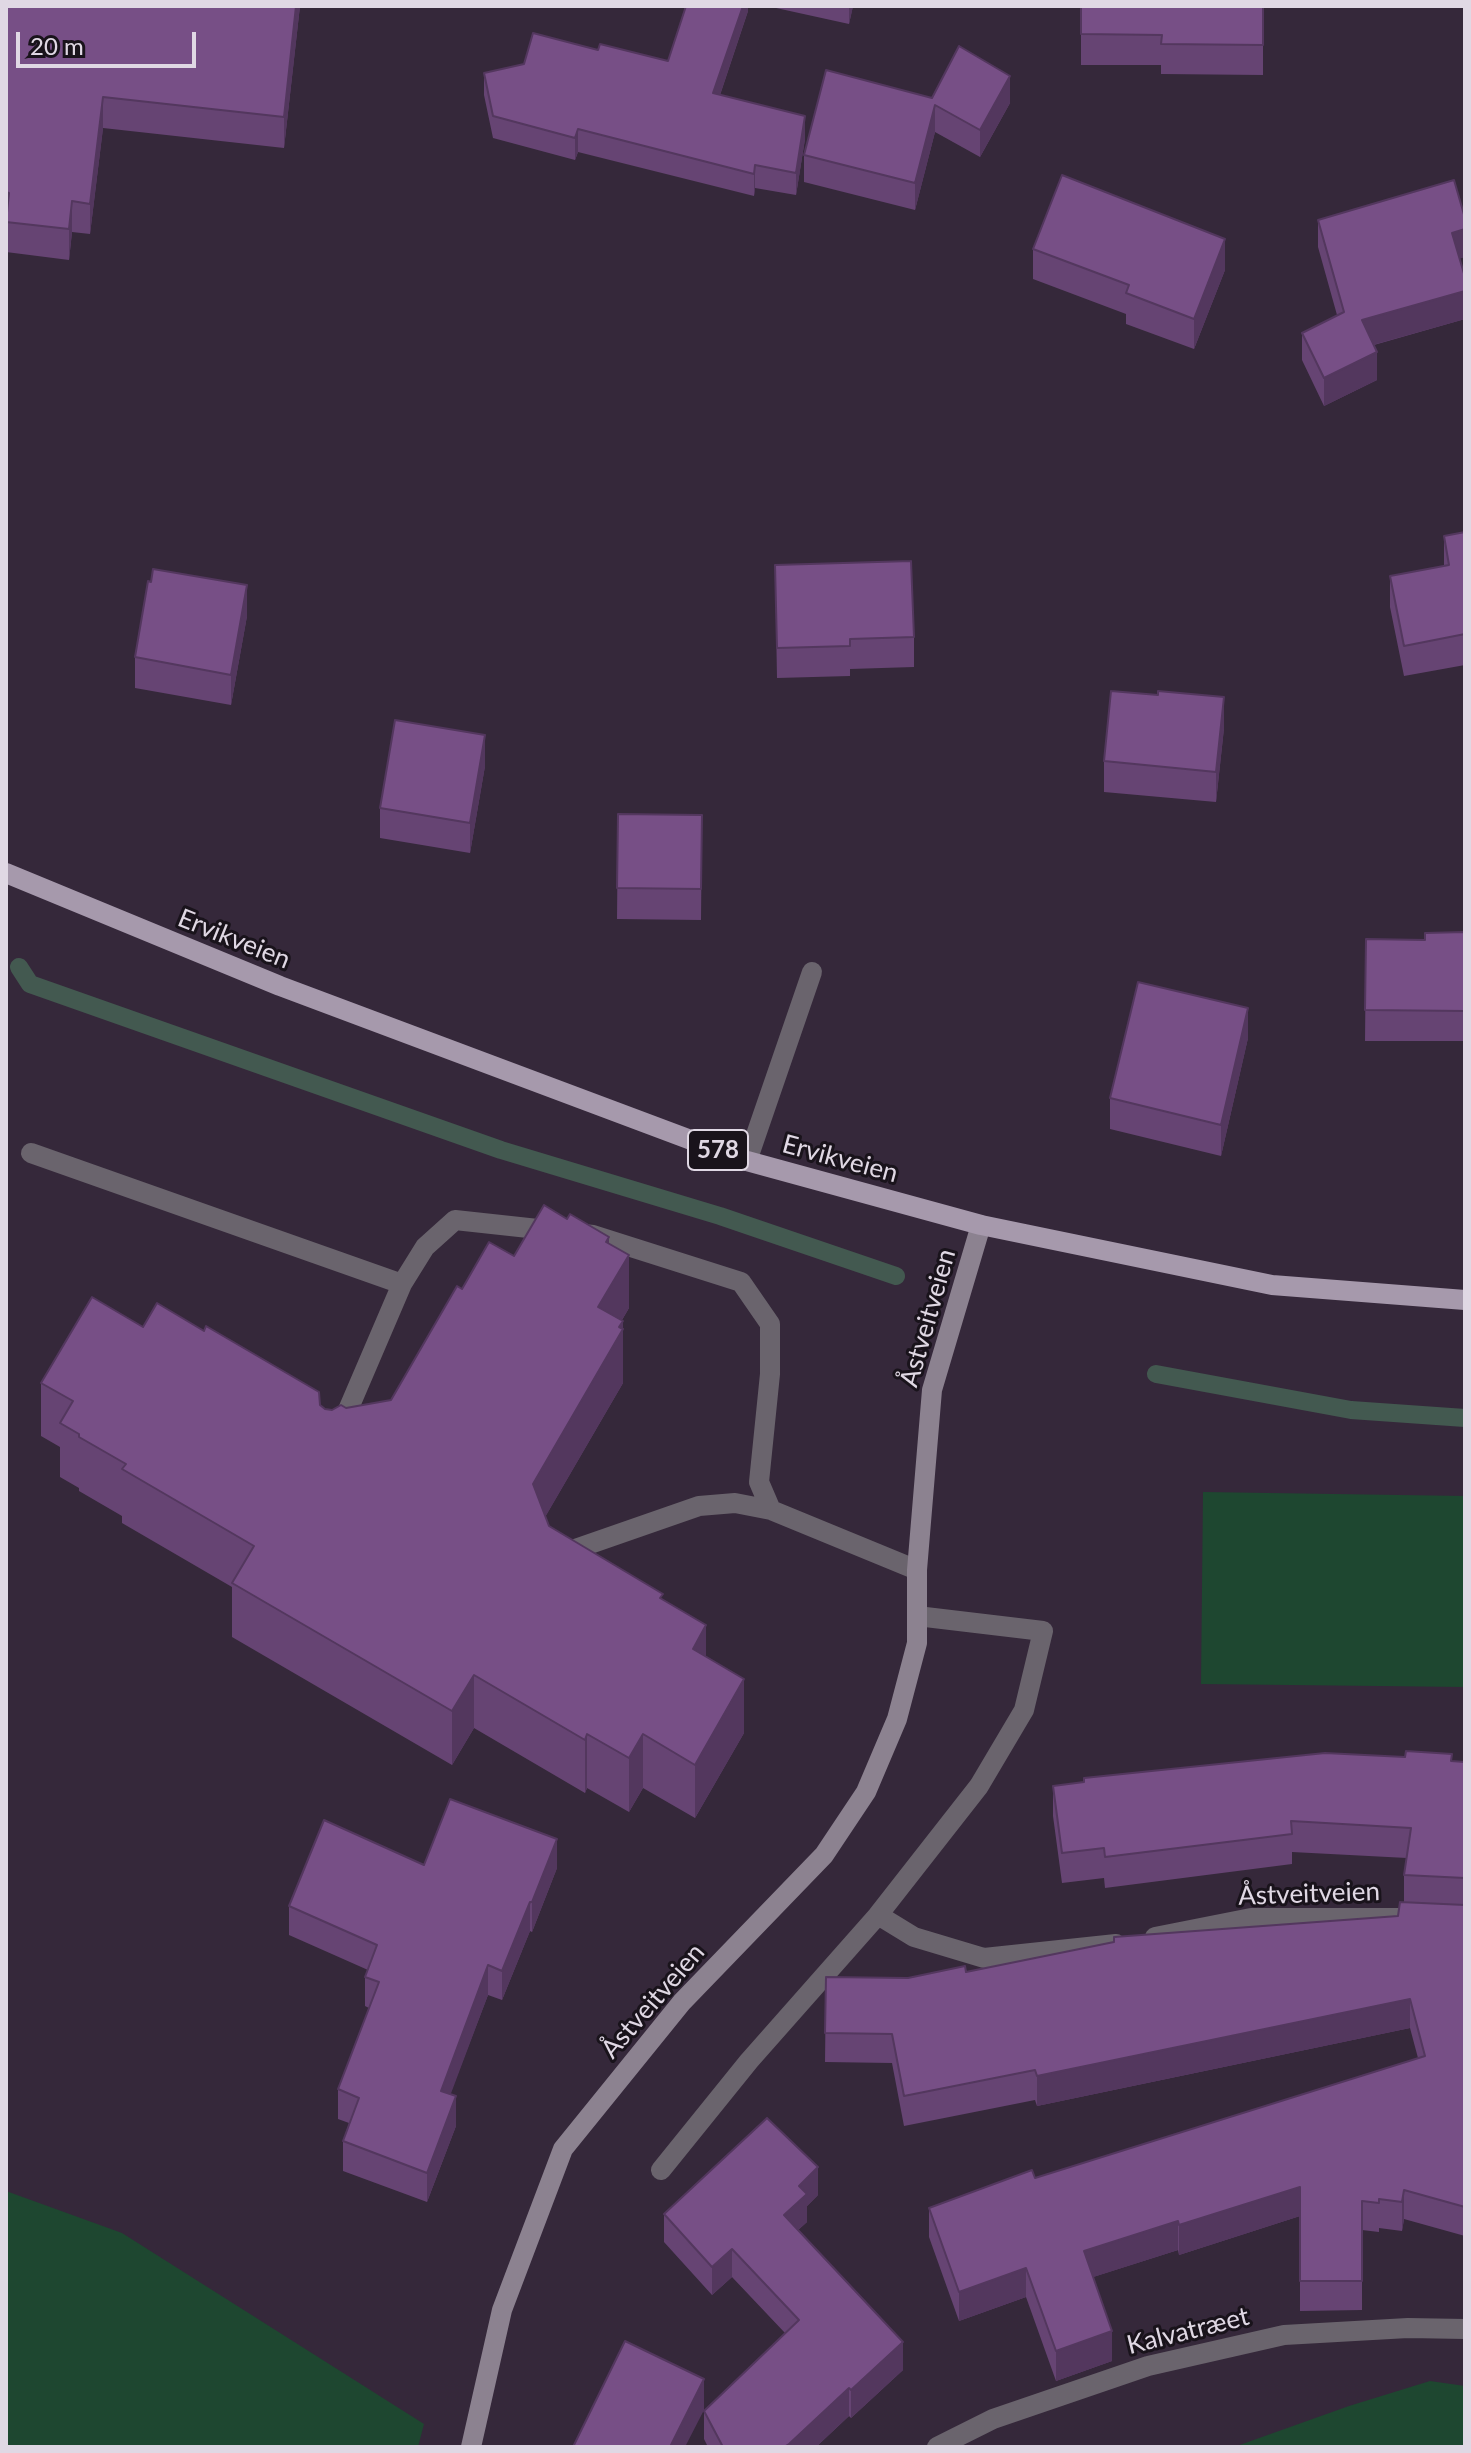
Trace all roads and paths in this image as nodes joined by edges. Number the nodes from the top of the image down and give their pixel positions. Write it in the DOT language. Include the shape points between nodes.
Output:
graph roads {
  1 [pos="6,873"];
  2 [pos="812,972"];
  3 [pos="31,1153"];
  4 [pos="747,1161"];
  5 [pos="981,1225"];
  6 [pos="402,1284"];
  7 [pos="1465,1300"];
  8 [pos="331,1451"];
  9 [pos="771,1510"];
  10 [pos="561,1554"];
  11 [pos="917,1570"];
  12 [pos="917,1616"];
  13 [pos="878,1915"];
  14 [pos="1429,1919"];
  15 [pos="661,2170"];
  16 [pos="1465,2329"];
  17 [pos="471,2447"];
  18 [pos="937,2447"];
  1 -- 4 [label="main road, Ervikveien / 578" via="280,986"];
  2 -- 4 [label="street"];
  3 -- 6 [label="street"];
  4 -- 5 [label="main road, Ervikveien / 578"];
  5 -- 7 [label="main road, Ervikveien / 578" via="1272,1285"];
  5 -- 11 [label="street, Åstveitveien" via="932,1390"];
  6 -- 8 [label="street"];
  6 -- 9 [label="street" via="425,1247 455,1220 593,1235 741,1282 770,1324 759,1482"];
  9 -- 10 [label="street" via="735,1503 699,1506"];
  9 -- 11 [label="street"];
  11 -- 12 [label="street, Åstveitveien"];
  12 -- 13 [label="street" via="1043,1631 1024,1710 979,1786"];
  12 -- 17 [label="street, Åstveitveien" via="917,1643 897,1719 866,1792 824,1855 682,2002 563,2149 502,2310"];
  13 -- 14 [label="street, Åstveitveien" via="914,1937 984,1958 1130,1942 1251,1918"];
  13 -- 15 [label="street"];
  16 -- 18 [label="street, Kalvatræet" via="1284,2335 1148,2366 993,2419"];
}
